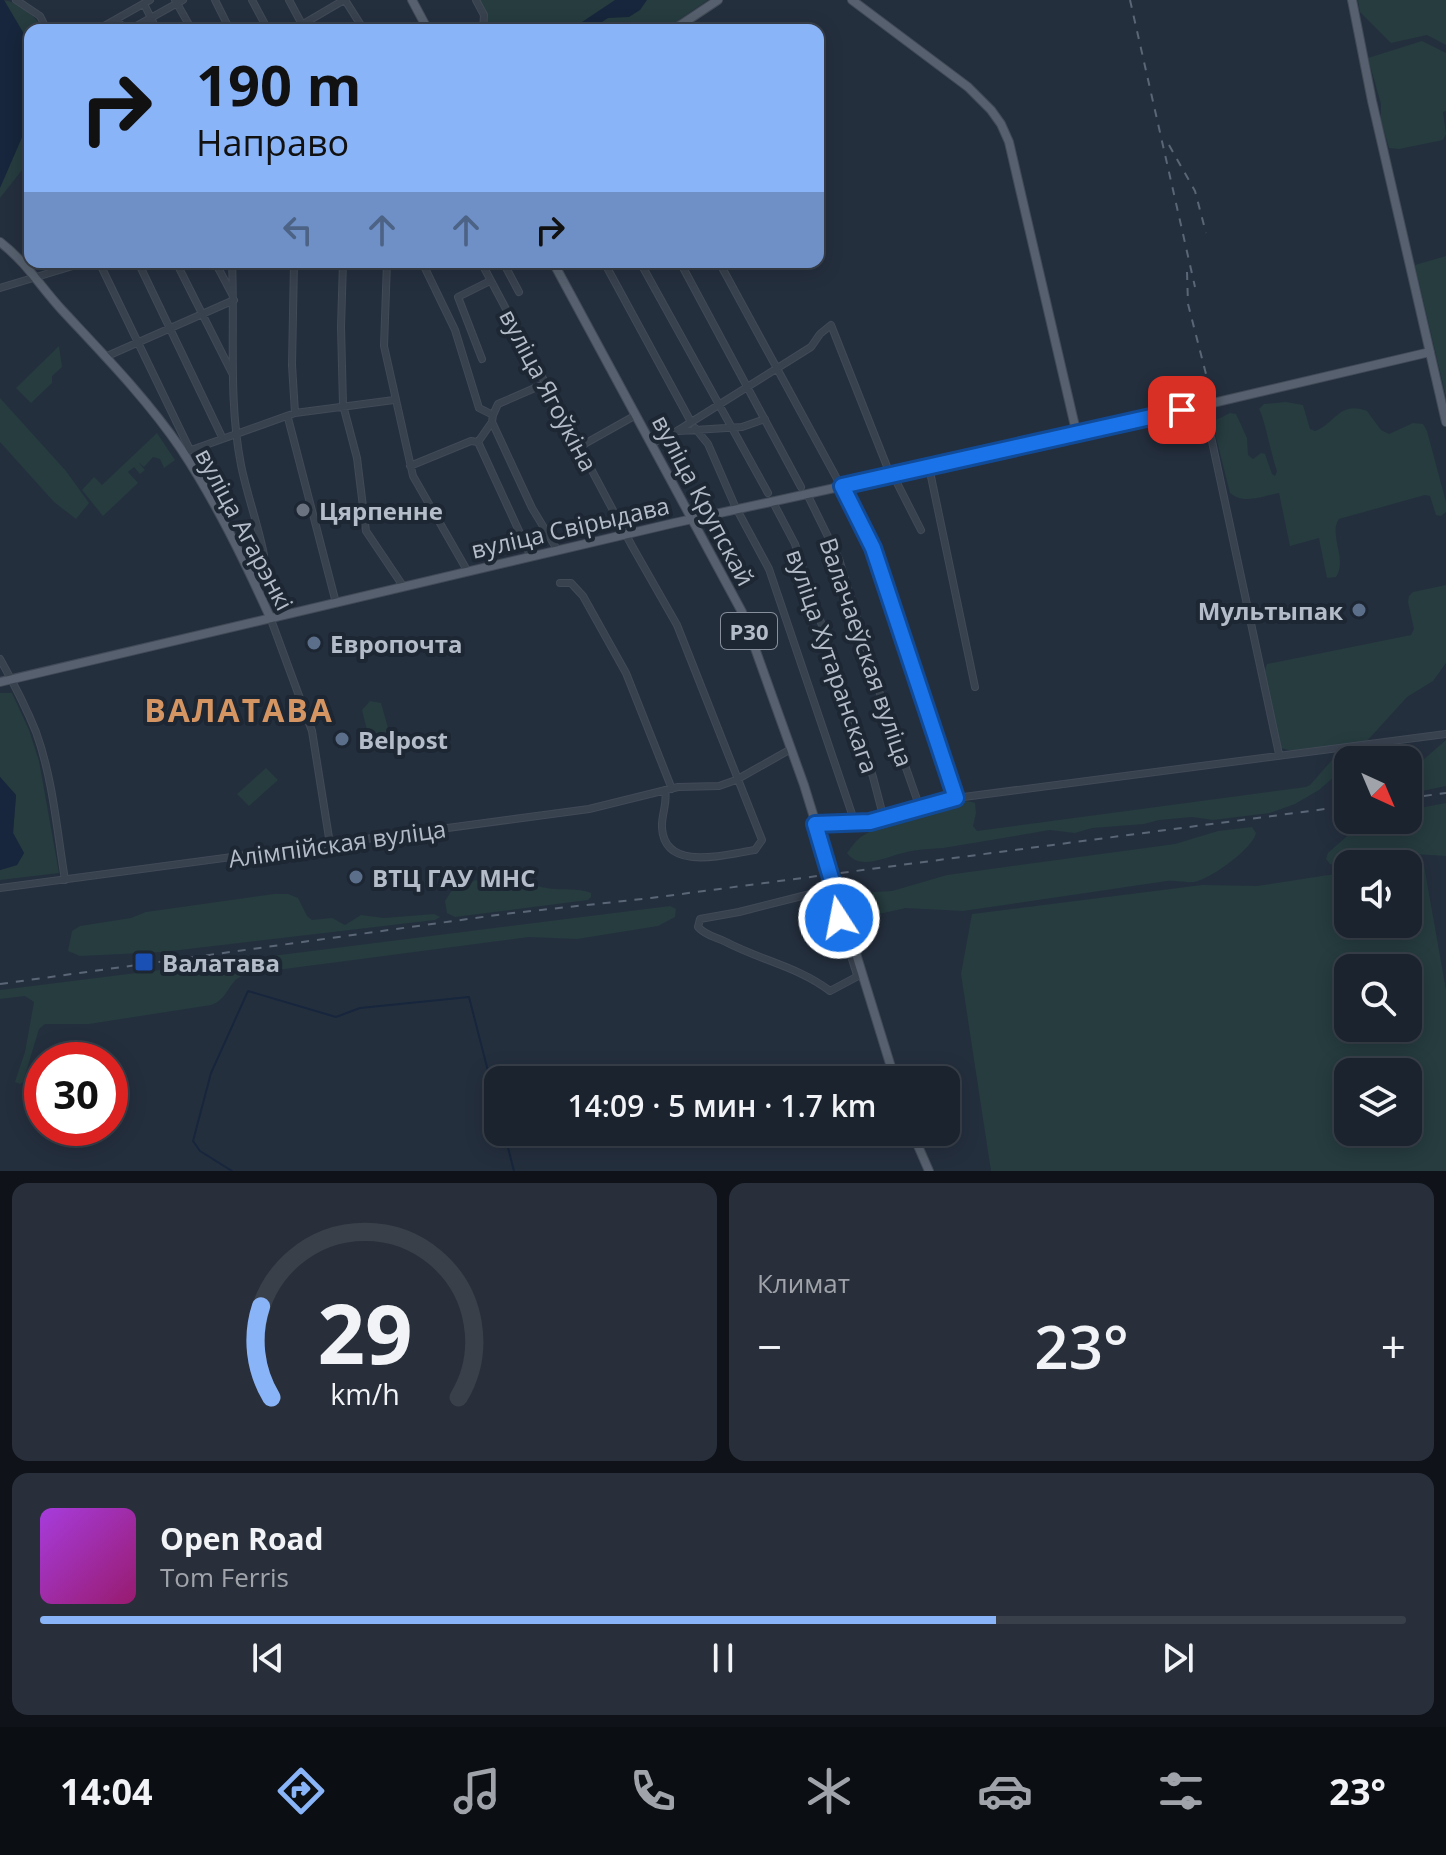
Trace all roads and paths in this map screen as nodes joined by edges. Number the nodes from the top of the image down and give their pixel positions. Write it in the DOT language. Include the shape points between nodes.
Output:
graph roads {
  1 [pos="16,0"];
  2 [pos="215,0"];
  3 [pos="252,0"];
  4 [pos="289,0"];
  5 [pos="344,0"];
  6 [pos="412,0"];
  7 [pos="476,0"];
  8 [pos="717,0"];
  9 [pos="852,0"];
  10 [pos="1352,0"];
  11 [pos="178,1"];
  12 [pos="147,2"];
  13 [pos="151,18"];
  14 [pos="117,19"];
  15 [pos="44,24"];
  16 [pos="108,24"];
  17 [pos="121,24"];
  18 [pos="138,24"];
  19 [pos="154,24"];
  20 [pos="189,24"];
  21 [pos="227,24"];
  22 [pos="265,24"];
  23 [pos="302,24"];
  24 [pos="308,24"];
  25 [pos="360,24"];
  26 [pos="425,24"];
  27 [pos="483,24"];
  28 [pos="682,24"];
  29 [pos="0,242"];
  30 [pos="0,249"];
  31 [pos="24,263"];
  32 [pos="28,268"];
  33 [pos="67,268"];
  34 [pos="102,268"];
  35 [pos="141,268"];
  36 [pos="179,268"];
  37 [pos="218,268"];
  38 [pos="232,268"];
  39 [pos="294,268"];
  40 [pos="343,268"];
  41 [pos="387,268"];
  42 [pos="425,268"];
  43 [pos="484,268"];
  44 [pos="506,268"];
  45 [pos="556,268"];
  46 [pos="607,268"];
  47 [pos="643,268"];
  48 [pos="683,268"];
  49 [pos="722,268"];
  50 [pos="35,278"];
  51 [pos="490,281"];
  52 [pos="0,288"];
  53 [pos="519,292"];
  54 [pos="458,297"];
  55 [pos="234,298"];
  56 [pos="443,303"];
  57 [pos="203,314"];
  58 [pos="170,329"];
  59 [pos="138,342"];
  60 [pos="1430,352"];
  61 [pos="105,357"];
  62 [pos="482,359"];
  63 [pos="776,368"];
  64 [pos="234,378"];
  65 [pos="544,384"];
  66 [pos="747,389"];
  67 [pos="394,400"];
  68 [pos="1204,404"];
  69 [pos="343,405"];
  70 [pos="718,405"];
  71 [pos="295,413"];
  72 [pos="636,415"];
  73 [pos="288,418"];
  74 [pos="492,419"];
  75 [pos="765,419"];
  76 [pos="1446,422"];
  77 [pos="693,425"];
  78 [pos="730,428"];
  79 [pos="237,433"];
  80 [pos="1077,435"];
  81 [pos="222,437"];
  82 [pos="478,442"];
  83 [pos="651,444"];
  84 [pos="579,447"];
  85 [pos="186,451"];
  86 [pos="410,466"];
  87 [pos="929,467"];
  88 [pos="890,475"];
  89 [pos="842,486"];
  90 [pos="801,487"];
  91 [pos="768,493"];
  92 [pos="809,498"];
  93 [pos="775,506"];
  94 [pos="737,509"];
  95 [pos="692,520"];
  96 [pos="921,530"];
  97 [pos="626,535"];
  98 [pos="558,551"];
  99 [pos="531,557"];
  100 [pos="244,563"];
  101 [pos="468,572"];
  102 [pos="560,583"];
  103 [pos="403,586"];
  104 [pos="336,603"];
  105 [pos="270,617"];
  106 [pos="0,659"];
  107 [pos="12,681"];
  108 [pos="0,682"];
  109 [pos="975,687"];
  110 [pos="1446,734"];
  111 [pos="791,749"];
  112 [pos="1279,754"];
  113 [pos="736,780"];
  114 [pos="668,789"];
  115 [pos="956,798"];
  116 [pos="920,808"];
  117 [pos="884,819"];
  118 [pos="855,823"];
  119 [pos="815,824"];
  120 [pos="330,844"];
  121 [pos="65,880"];
  122 [pos="0,888"];
  123 [pos="832,889"];
  124 [pos="860,975"];
  125 [pos="890,1066"];
  126 [pos="918,1146"];
  127 [pos="929,1171"];
  1 -- 15 [label="street"];
  2 -- 21 [label="street"];
  3 -- 22 [label="street"];
  4 -- 23 [label="street"];
  5 -- 24 [label="street"];
  5 -- 25 [label="street"];
  6 -- 26 [label="main road"];
  7 -- 27 [label="street"];
  8 -- 28 [label="main road"];
  9 -- 80 [label="main road" via="968,87 1001,124"];
  10 -- 60 [label="main road"];
  11 -- 13 [label="street"];
  11 -- 20 [label="street"];
  12 -- 13 [label="street"];
  12 -- 14 [label="street"];
  13 -- 18 [label="street"];
  13 -- 19 [label="street"];
  14 -- 16 [label="street"];
  14 -- 17 [label="street"];
  29 -- 31 [label="main road"];
  30 -- 50 [label="main road"];
  32 -- 50 [label="main road"];
  33 -- 50 [label="street"];
  34 -- 59 [label="street"];
  35 -- 58 [label="street"];
  36 -- 57 [label="street"];
  37 -- 55 [label="street"];
  38 -- 55 [label="street"];
  39 -- 71 [label="street"];
  40 -- 69 [label="street"];
  41 -- 67 [label="street" via="384,346"];
  42 -- 56 [label="street"];
  43 -- 51 [label="street, вуліца Ягоўкіна"];
  44 -- 53 [label="street"];
  45 -- 72 [label="main road, вуліца Крупскай / Р30"];
  46 -- 77 [label="street"];
  47 -- 70 [label="street"];
  48 -- 66 [label="street"];
  49 -- 63 [label="street"];
  50 -- 52 [label="street"];
  50 -- 61 [label="main road, вуліца Агарэнкі"];
  51 -- 54 [label="street"];
  51 -- 65 [label="street, вуліца Ягоўкіна"];
  54 -- 56 [label="street"];
  54 -- 62 [label="street"];
  55 -- 57 [label="street"];
  55 -- 64 [label="street"];
  56 -- 74 [label="street" via="479,408"];
  57 -- 58 [label="street"];
  57 -- 64 [label="street"];
  58 -- 59 [label="street"];
  58 -- 81 [label="street"];
  59 -- 61 [label="street"];
  59 -- 85 [label="street"];
  60 -- 68 [label="main road, вуліца Свірыдава"];
  60 -- 76 [label="main road"];
  61 -- 85 [label="main road, вуліца Агарэнкі"];
  63 -- 66 [label="street"];
  63 -- 88 [label="street" via="811,347 831,325"];
  63 -- 89 [label="street"];
  64 -- 79 [label="street"];
  65 -- 74 [label="street" via="498,404"];
  65 -- 84 [label="street, вуліца Ягоўкіна"];
  66 -- 70 [label="street"];
  66 -- 75 [label="street"];
  67 -- 69 [label="street"];
  67 -- 86 [label="street"];
  68 -- 80 [label="main road, вуліца Свірыдава"];
  68 -- 112 [label="street"];
  69 -- 71 [label="street"];
  69 -- 103 [label="street" via="357,458 366,531"];
  70 -- 77 [label="street"];
  70 -- 78 [label="street"];
  71 -- 73 [label="street"];
  72 -- 83 [label="main road, вуліца Крупскай / Р30"];
  72 -- 84 [label="street"];
  73 -- 79 [label="street"];
  73 -- 104 [label="street"];
  74 -- 82 [label="street"];
  74 -- 98 [label="street" via="532,508"];
  75 -- 78 [label="street"];
  75 -- 90 [label="street"];
  77 -- 78 [label="street"];
  77 -- 83 [label="street"];
  77 -- 94 [label="street" via="708,444"];
  78 -- 91 [label="street"];
  79 -- 81 [label="street"];
  79 -- 100 [label="street" via="264,555"];
  80 -- 87 [label="main road, вуліца Свірыдава"];
  81 -- 85 [label="street"];
  82 -- 86 [label="street"];
  82 -- 99 [label="street"];
  83 -- 95 [label="main road, вуліца Крупскай / Р30"];
  84 -- 97 [label="street, вуліца Ягоўкіна"];
  85 -- 100 [label="main road, вуліца Агарэнкі"];
  86 -- 101 [label="street"];
  87 -- 88 [label="main road, вуліца Свірыдава"];
  87 -- 109 [label="street"];
  88 -- 89 [label="main road, вуліца Свірыдава"];
  88 -- 96 [label="street"];
  89 -- 94 [label="main road, вуліца Свірыдава"];
  89 -- 115 [label="street" via="873,548"];
  92 -- 116 [label="street, Валачаеўская вуліца" via="839,559"];
  93 -- 117 [label="street, вуліца Хутаранскага" via="799,555"];
  94 -- 95 [label="main road, вуліца Свірыдава"];
  94 -- 118 [label="street" via="769,569"];
  95 -- 97 [label="main road, вуліца Свірыдава"];
  95 -- 111 [label="main road, вуліца Крупскай / Р30" via="742,612"];
  97 -- 98 [label="main road, вуліца Свірыдава"];
  97 -- 113 [label="street, вуліца Ягоўкіна" via="677,625"];
  98 -- 99 [label="main road, вуліца Свірыдава"];
  99 -- 101 [label="main road, вуліца Свірыдава"];
  100 -- 105 [label="main road, вуліца Агарэнкі"];
  101 -- 103 [label="main road, вуліца Свірыдава"];
  102 -- 114 [label="street" via="571,583 583,596 626,673"];
  103 -- 104 [label="main road, вуліца Свірыдава"];
  104 -- 105 [label="main road, вуліца Свірыдава"];
  105 -- 107 [label="main road, вуліца Свірыдава"];
  105 -- 120 [label="street, вуліца Агарэнкі" via="310,722"];
  106 -- 107 [label="street"];
  107 -- 108 [label="main road, вуліца Свірыдава"];
  107 -- 121 [label="street" via="40,746"];
  110 -- 112 [label="street"];
  111 -- 113 [label="street"];
  111 -- 119 [label="main road, вуліца Крупскай / Р30"];
  112 -- 115 [label="street"];
  113 -- 114 [label="street" via="714,788"];
  113 -- 114 [label="street, вуліца Ягоўкіна" via="762,840 755,850 692,858 676,853 663,834"];
  114 -- 120 [label="street, Алімпійская вуліца" via="589,809"];
  115 -- 116 [label="street"];
  116 -- 117 [label="street"];
  117 -- 118 [label="street"];
  118 -- 119 [label="street"];
  119 -- 123 [label="main road, вуліца Крупскай / Р30"];
  120 -- 121 [label="street, Алімпійская вуліца"];
  121 -- 122 [label="street, Алімпійская вуліца"];
  123 -- 124 [label="main road, Р30"];
  123 -- 124 [label="street" via="707,916 698,927 830,991"];
  124 -- 125 [label="main road, Р30"];
  126 -- 127 [label="main road"];
}
